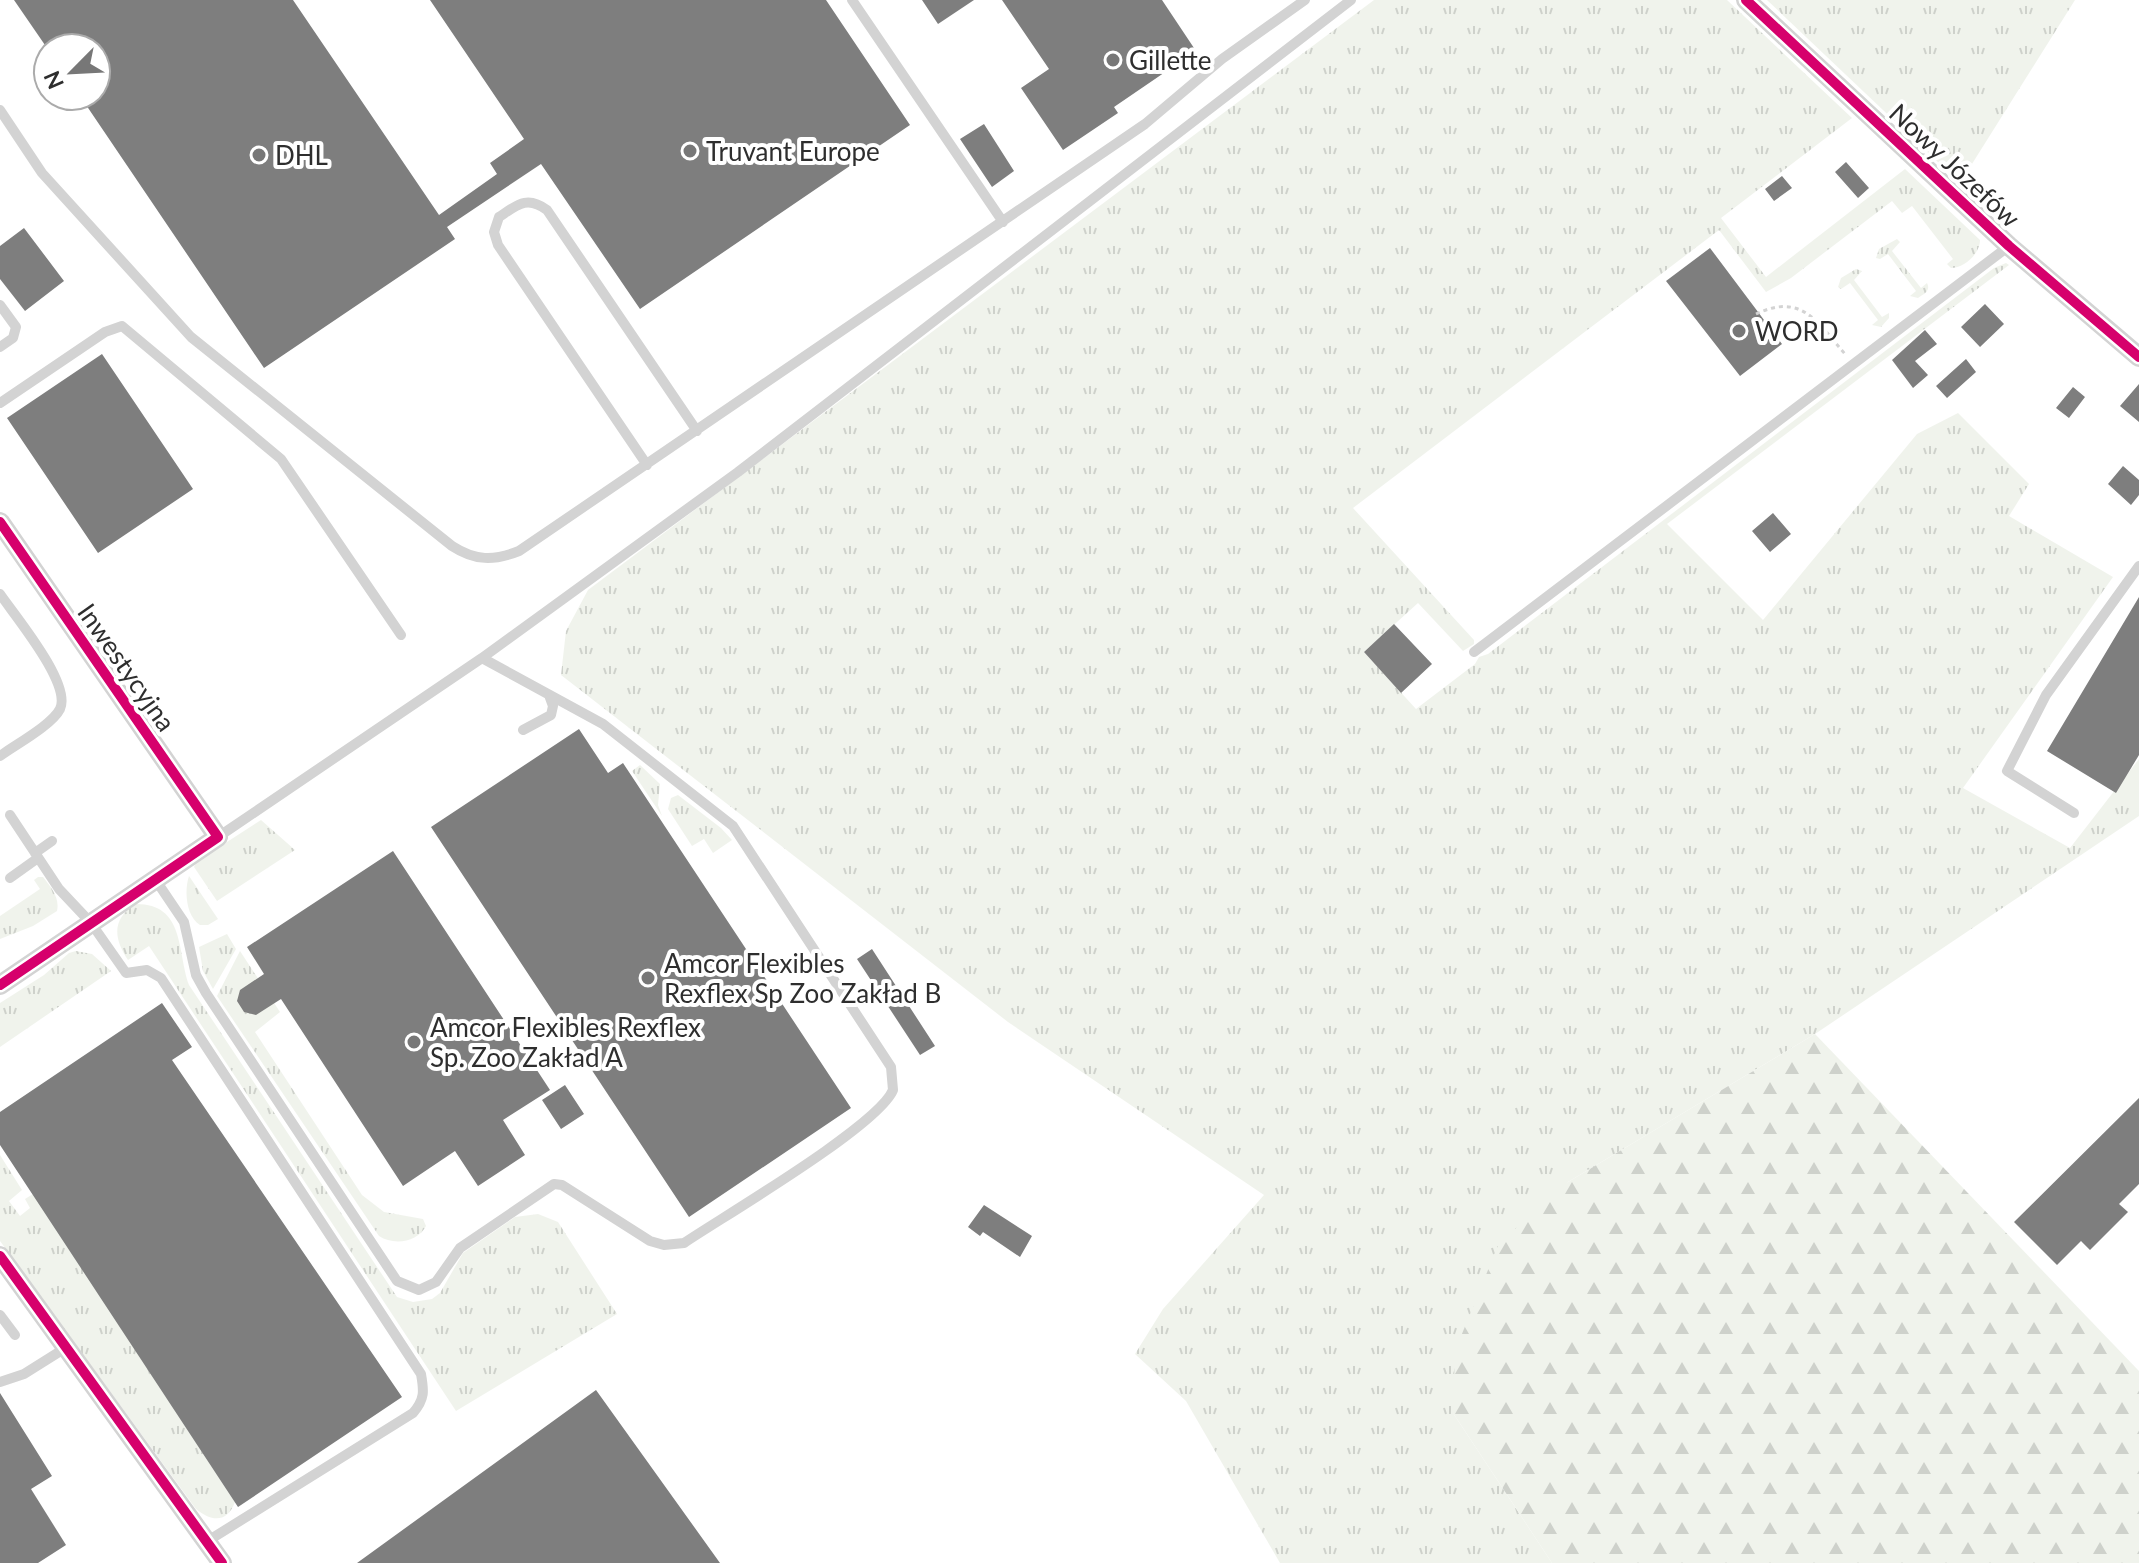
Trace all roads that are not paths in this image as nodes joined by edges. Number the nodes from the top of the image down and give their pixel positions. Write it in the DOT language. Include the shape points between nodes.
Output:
graph roads {
  1 [pos="852,0"];
  2 [pos="1305,0"];
  3 [pos="1351,0"];
  4 [pos="1746,0"];
  5 [pos="0,110"];
  6 [pos="1003,222"];
  7 [pos="2009,246"];
  8 [pos="0,305"];
  9 [pos="0,347"];
  10 [pos="2139,357"];
  11 [pos="0,403"];
  12 [pos="697,431"];
  13 [pos="647,465"];
  14 [pos="0,522"];
  15 [pos="2139,566"];
  16 [pos="0,594"];
  17 [pos="401,635"];
  18 [pos="1474,652"];
  19 [pos="482,658"];
  20 [pos="549,694"];
  21 [pos="523,730"];
  22 [pos="0,756"];
  23 [pos="2074,813"];
  24 [pos="10,815"];
  25 [pos="218,837"];
  26 [pos="52,841"];
  27 [pos="36,855"];
  28 [pos="10,878"];
  29 [pos="155,879"];
  30 [pos="91,923"];
  31 [pos="0,985"];
  32 [pos="0,1256"];
  33 [pos="0,1315"];
  34 [pos="15,1335"];
  35 [pos="67,1347"];
  36 [pos="0,1382"];
  37 [pos="206,1542"];
  38 [pos="222,1563"];
  1 -- 6 [label="lane"];
  2 -- 6 [label="lane" via="1222,59 1145,124"];
  3 -- 19 [label="lane" via="738,472"];
  4 -- 7 [label="street, Nowy Józefów"];
  5 -- 13 [label="lane" via="42,173 191,337 467,556 485,560 519,551"];
  6 -- 12 [label="lane"];
  7 -- 10 [label="street, Nowy Józefów"];
  7 -- 18 [label="lane"];
  8 -- 9 [label="lane" via="16,327 13,338"];
  11 -- 17 [label="lane" via="122,326 281,459"];
  12 -- 13 [label="lane"];
  12 -- 13 [label="lane" via="547,210 523,201 499,217 494,232 498,245"];
  14 -- 25 [label="street, Inwestycyjna"];
  15 -- 23 [label="lane" via="2046,695 2007,771"];
  16 -- 22 [label="lane" via="52,670 61,703 51,719"];
  19 -- 20 [label="lane"];
  19 -- 25 [label="lane"];
  20 -- 21 [label="lane" via="551,715"];
  20 -- 29 [label="lane" via="603,724 733,826 893,1073 893,1090 878,1111 684,1243 650,1241 554,1184 460,1248 428,1287 419,1290 397,1281 206,993 196,975 184,922"];
  24 -- 27 [label="lane"];
  25 -- 29 [label="street"];
  26 -- 27 [label="lane"];
  27 -- 28 [label="lane"];
  27 -- 30 [label="lane"];
  29 -- 30 [label="street"];
  30 -- 31 [label="street"];
  30 -- 37 [label="lane" via="126,973 147,970 161,978 423,1384 421,1403 413,1413"];
  32 -- 35 [label="street"];
  33 -- 34 [label="lane"];
  35 -- 36 [label="lane" via="24,1374"];
  35 -- 37 [label="street"];
  37 -- 38 [label="street"];
}
